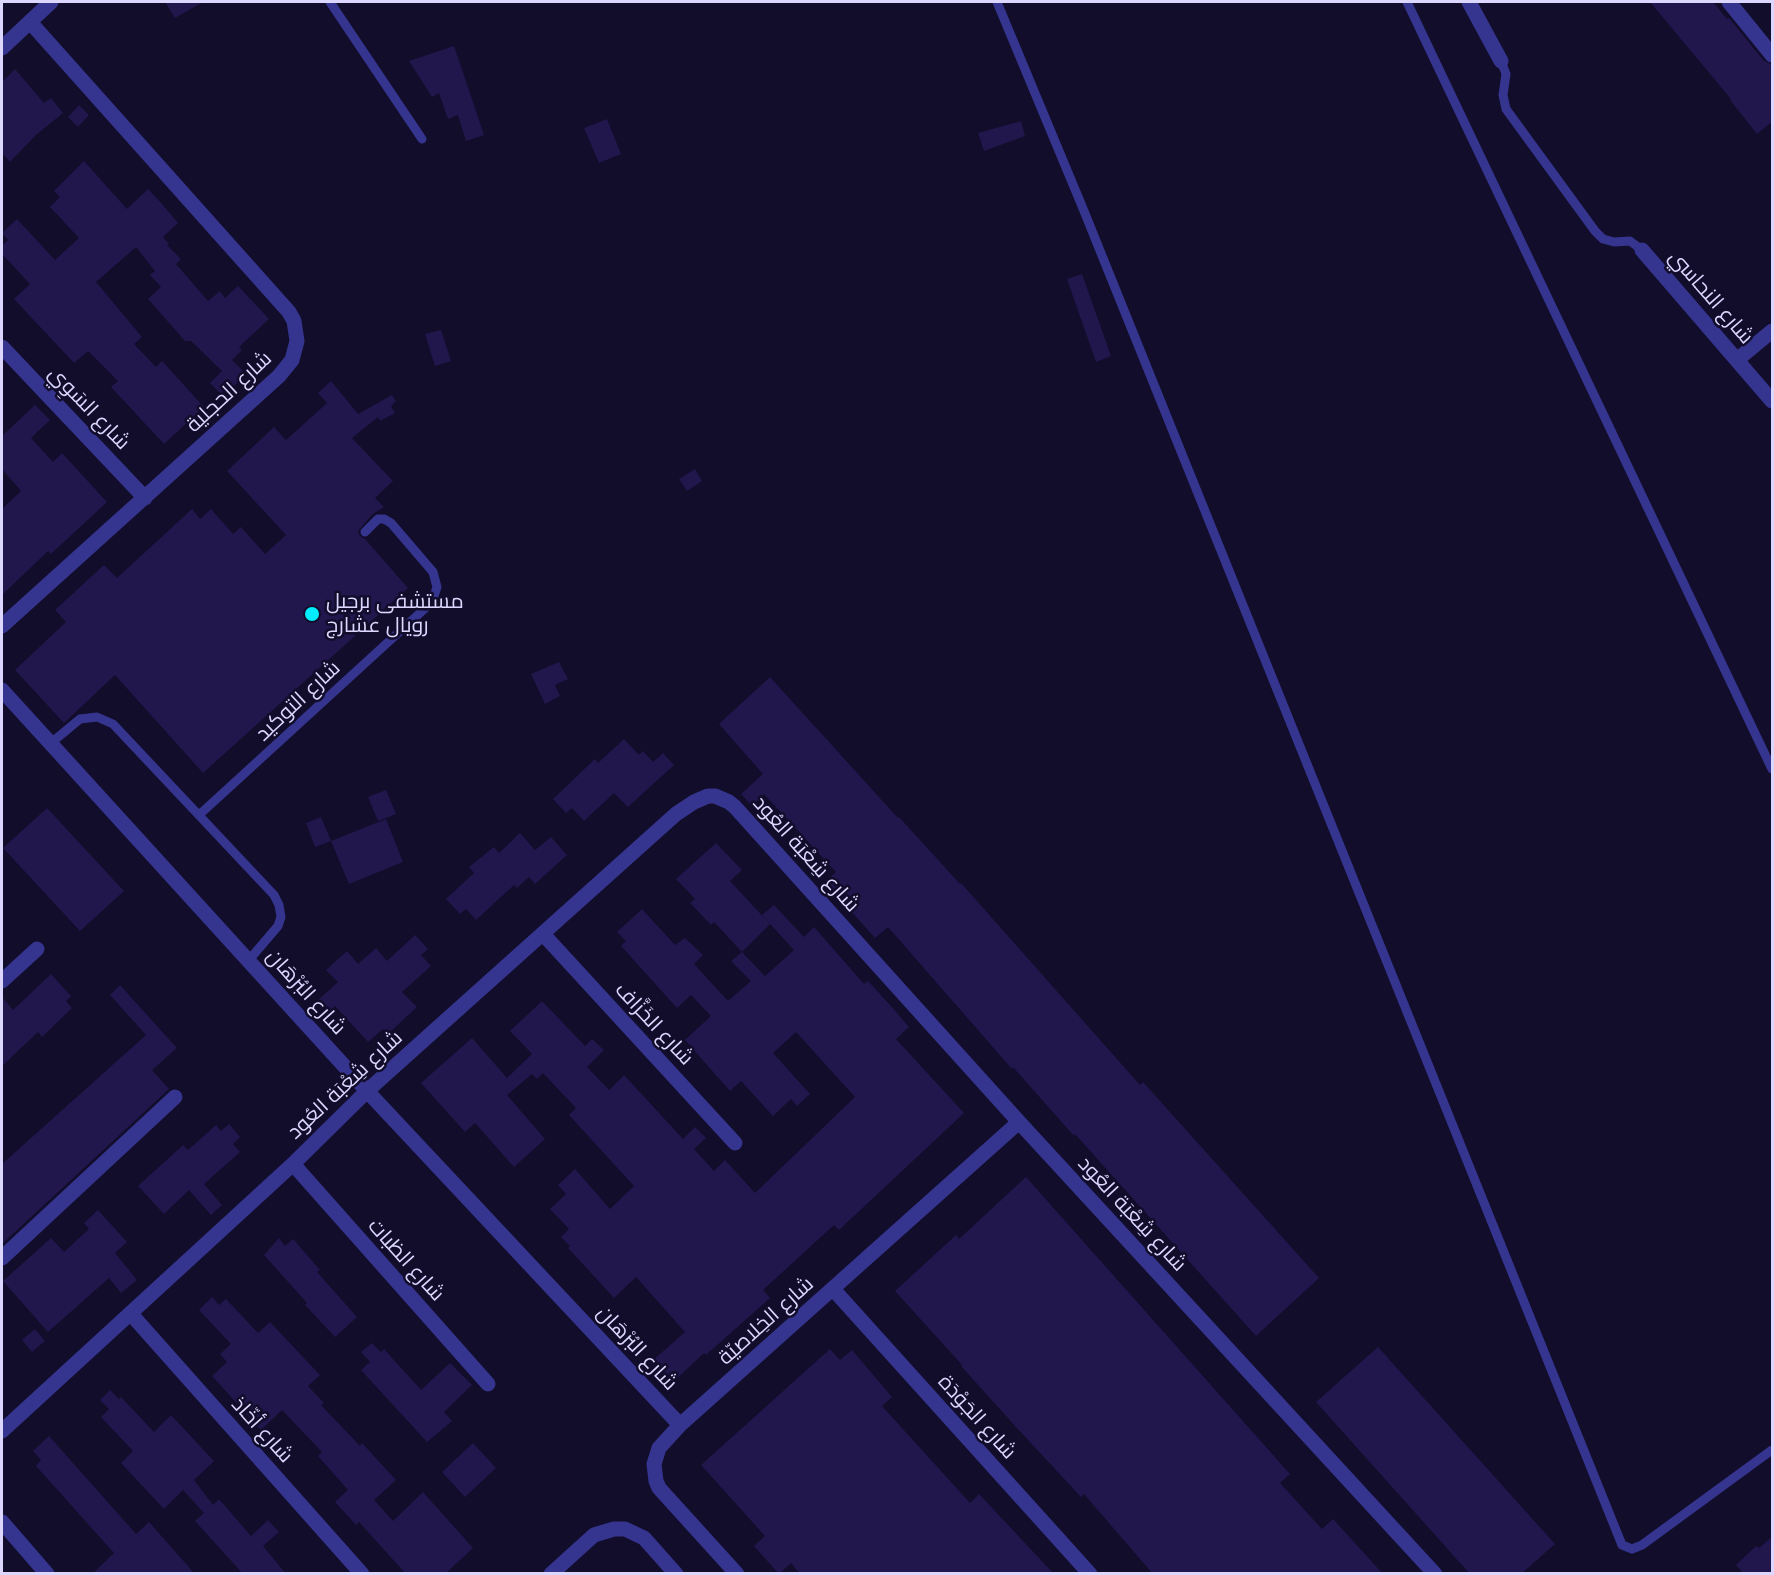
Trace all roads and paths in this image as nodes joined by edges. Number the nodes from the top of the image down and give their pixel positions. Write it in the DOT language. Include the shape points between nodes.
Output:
graph roads {
  1 [pos="51,2"];
  2 [pos="330,2"];
  3 [pos="997,2"];
  4 [pos="1407,2"];
  5 [pos="1469,2"];
  6 [pos="1735,4"];
  7 [pos="30,22"];
  8 [pos="2,48"];
  9 [pos="1773,55"];
  10 [pos="1501,61"];
  11 [pos="422,139"];
  12 [pos="1642,250"];
  13 [pos="1773,331"];
  14 [pos="2,347"];
  15 [pos="1738,359"];
  16 [pos="1773,401"];
  17 [pos="146,498"];
  18 [pos="365,532"];
  19 [pos="2,626"];
  20 [pos="2,690"];
  21 [pos="51,742"];
  22 [pos="1773,769"];
  23 [pos="199,815"];
  24 [pos="543,934"];
  25 [pos="37,949"];
  26 [pos="249,960"];
  27 [pos="2,981"];
  28 [pos="367,1091"];
  29 [pos="175,1097"];
  30 [pos="1019,1122"];
  31 [pos="735,1143"];
  32 [pos="293,1164"];
  33 [pos="2,1258"];
  34 [pos="833,1289"];
  35 [pos="131,1314"];
  36 [pos="488,1384"];
  37 [pos="680,1425"];
  38 [pos="2,1431"];
  39 [pos="1773,1450"];
  40 [pos="2,1522"];
  41 [pos="47,1574"];
  42 [pos="362,1574"];
  43 [pos="551,1574"];
  44 [pos="676,1574"];
  45 [pos="737,1574"];
  46 [pos="1090,1574"];
  47 [pos="1435,1574"];
  1 -- 7 [label="street"];
  2 -- 11 [label="lane"];
  3 -- 39 [label="lane" via="1620,1540 1627,1548 1637,1548"];
  4 -- 22 [label="lane"];
  5 -- 10 [label="street"];
  6 -- 9 [label="street"];
  7 -- 8 [label="street"];
  7 -- 17 [label="street, شارع الحجلية" via="289,312 296,331 296,351 287,369"];
  10 -- 12 [label="lane" via="1506,74 1506,109 1599,235 1609,241 1630,242"];
  12 -- 15 [label="street, شارع النحاسي"];
  13 -- 15 [label="street"];
  14 -- 17 [label="street, شارع السَوِي"];
  15 -- 16 [label="street, شارع النحاسي"];
  17 -- 19 [label="street, شارع الحجلية"];
  18 -- 23 [label="lane, شارع التوكيد" via="378,519 391,523 433,572 437,587 432,602"];
  20 -- 21 [label="street, شارع البُرْهَان"];
  21 -- 23 [label="lane" via="80,719 105,719 119,729"];
  21 -- 26 [label="street, شارع البُرْهَان"];
  23 -- 26 [label="lane" via="279,905 278,926"];
  24 -- 28 [label="street, شارع شِعْبَة العُود"];
  24 -- 30 [label="street, شارع شِعْبَة العُود" via="684,808 708,796 722,798 735,807"];
  24 -- 31 [label="street, شارع الخَزَّاف"];
  25 -- 27 [label="street"];
  26 -- 28 [label="street, شارع البُرْهَان"];
  28 -- 32 [label="street, شارع شِعْبَة العُود"];
  28 -- 37 [label="street, شارع البُرْهَان"];
  29 -- 33 [label="street"];
  30 -- 34 [label="street, شارع الخِلاصيّة"];
  30 -- 47 [label="street, شارع شِعْبَة العُود"];
  32 -- 35 [label="street, شارع شِعْبَة العُود"];
  32 -- 36 [label="street, شارع الظبات"];
  34 -- 37 [label="street, شارع الخِلاصيّة"];
  34 -- 46 [label="street, شارع الجَوْدَة"];
  35 -- 38 [label="street, شارع شِعْبَة العُود"];
  35 -- 42 [label="street, شارع أخّاذ"];
  37 -- 45 [label="street, شارع الخِلاصيّة" via="656,1456 656,1481"];
  40 -- 41 [label="street"];
  43 -- 44 [label="street" via="594,1535 614,1528 644,1538"];
}
